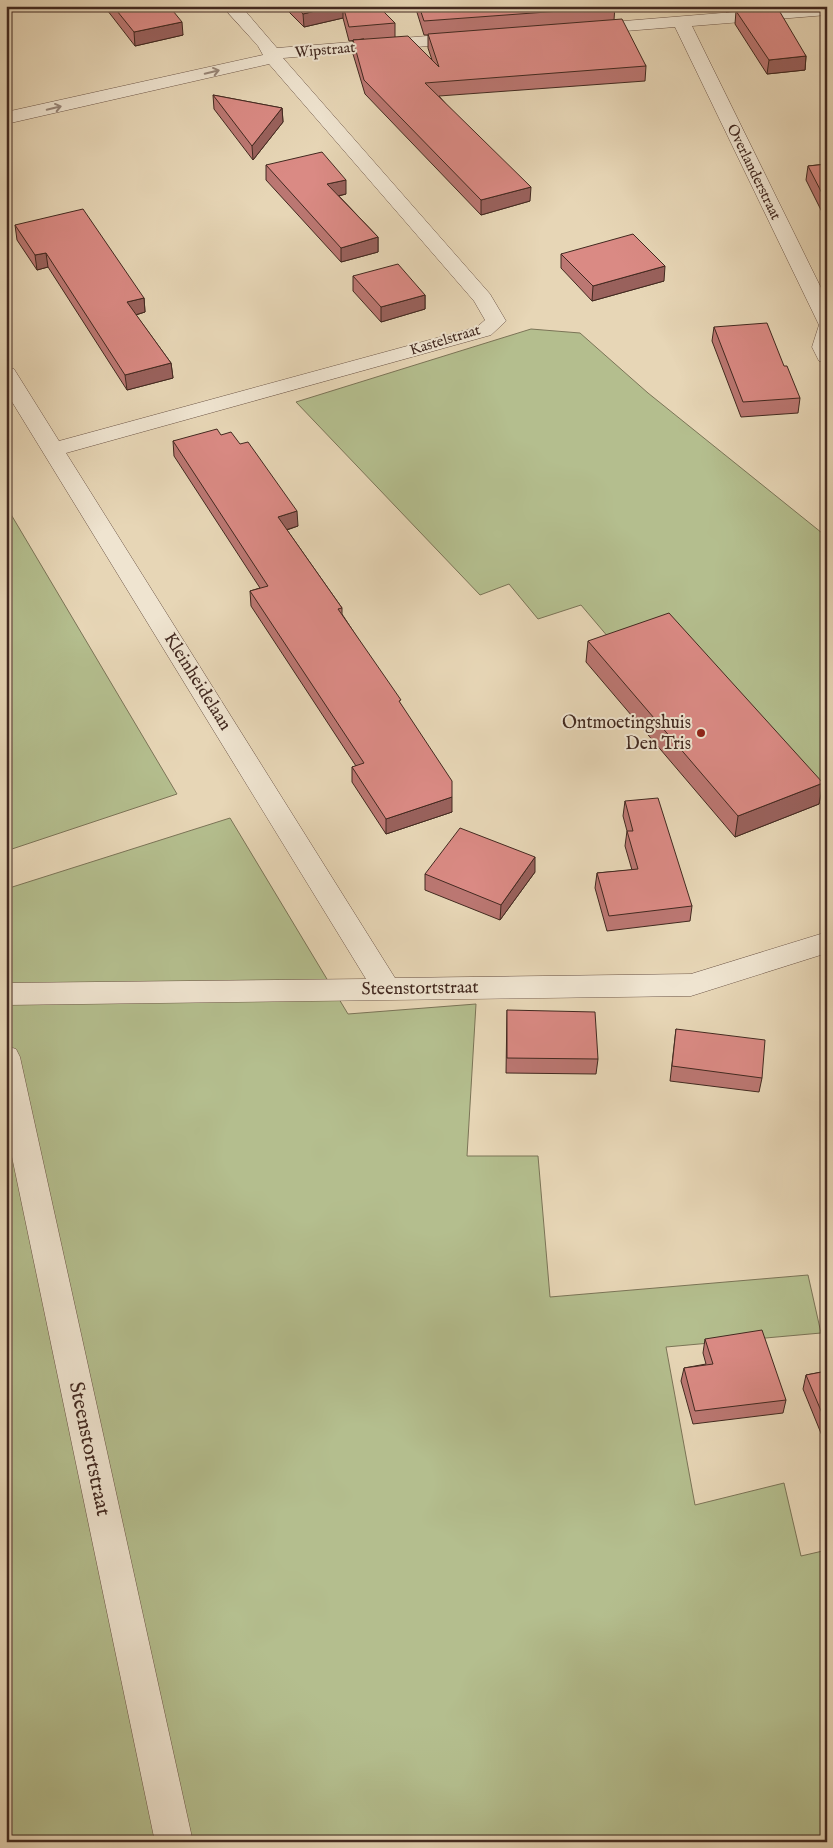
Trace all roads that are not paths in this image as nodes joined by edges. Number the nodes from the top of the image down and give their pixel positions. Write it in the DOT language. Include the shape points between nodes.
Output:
graph roads {
  1 [pos="231,6"];
  2 [pos="827,10"];
  3 [pos="682,23"];
  4 [pos="575,30"];
  5 [pos="478,37"];
  6 [pos="270,52"];
  7 [pos="6,103"];
  8 [pos="6,118"];
  9 [pos="827,322"];
  10 [pos="827,329"];
  11 [pos="827,356"];
  12 [pos="6,374"];
  13 [pos="53,450"];
  14 [pos="827,942"];
  15 [pos="387,989"];
  16 [pos="6,994"];
  17 [pos="6,1056"];
  18 [pos="174,1842"];
  1 -- 6 [label="street, Kastelstraat"];
  2 -- 3 [label="street"];
  3 -- 4 [label="street"];
  3 -- 9 [label="street, Overlanderstraat"];
  5 -- 6 [label="street, Wipstraat"];
  6 -- 7 [label="street, Wipstraat"];
  8 -- 6 [label="street, Wipstraat, one-way"];
  6 -- 13 [label="street, Kastelstraat" via="483,298 496,321 484,331"];
  10 -- 11 [label="street" via="823,347"];
  12 -- 13 [label="street, Kleinheidelaan"];
  13 -- 15 [label="street, Kleinheidelaan"];
  14 -- 15 [label="street, Steenstortstraat" via="691,985"];
  15 -- 16 [label="street, Steenstortstraat"];
  17 -- 18 [label="street, Steenstortstraat"];
}
